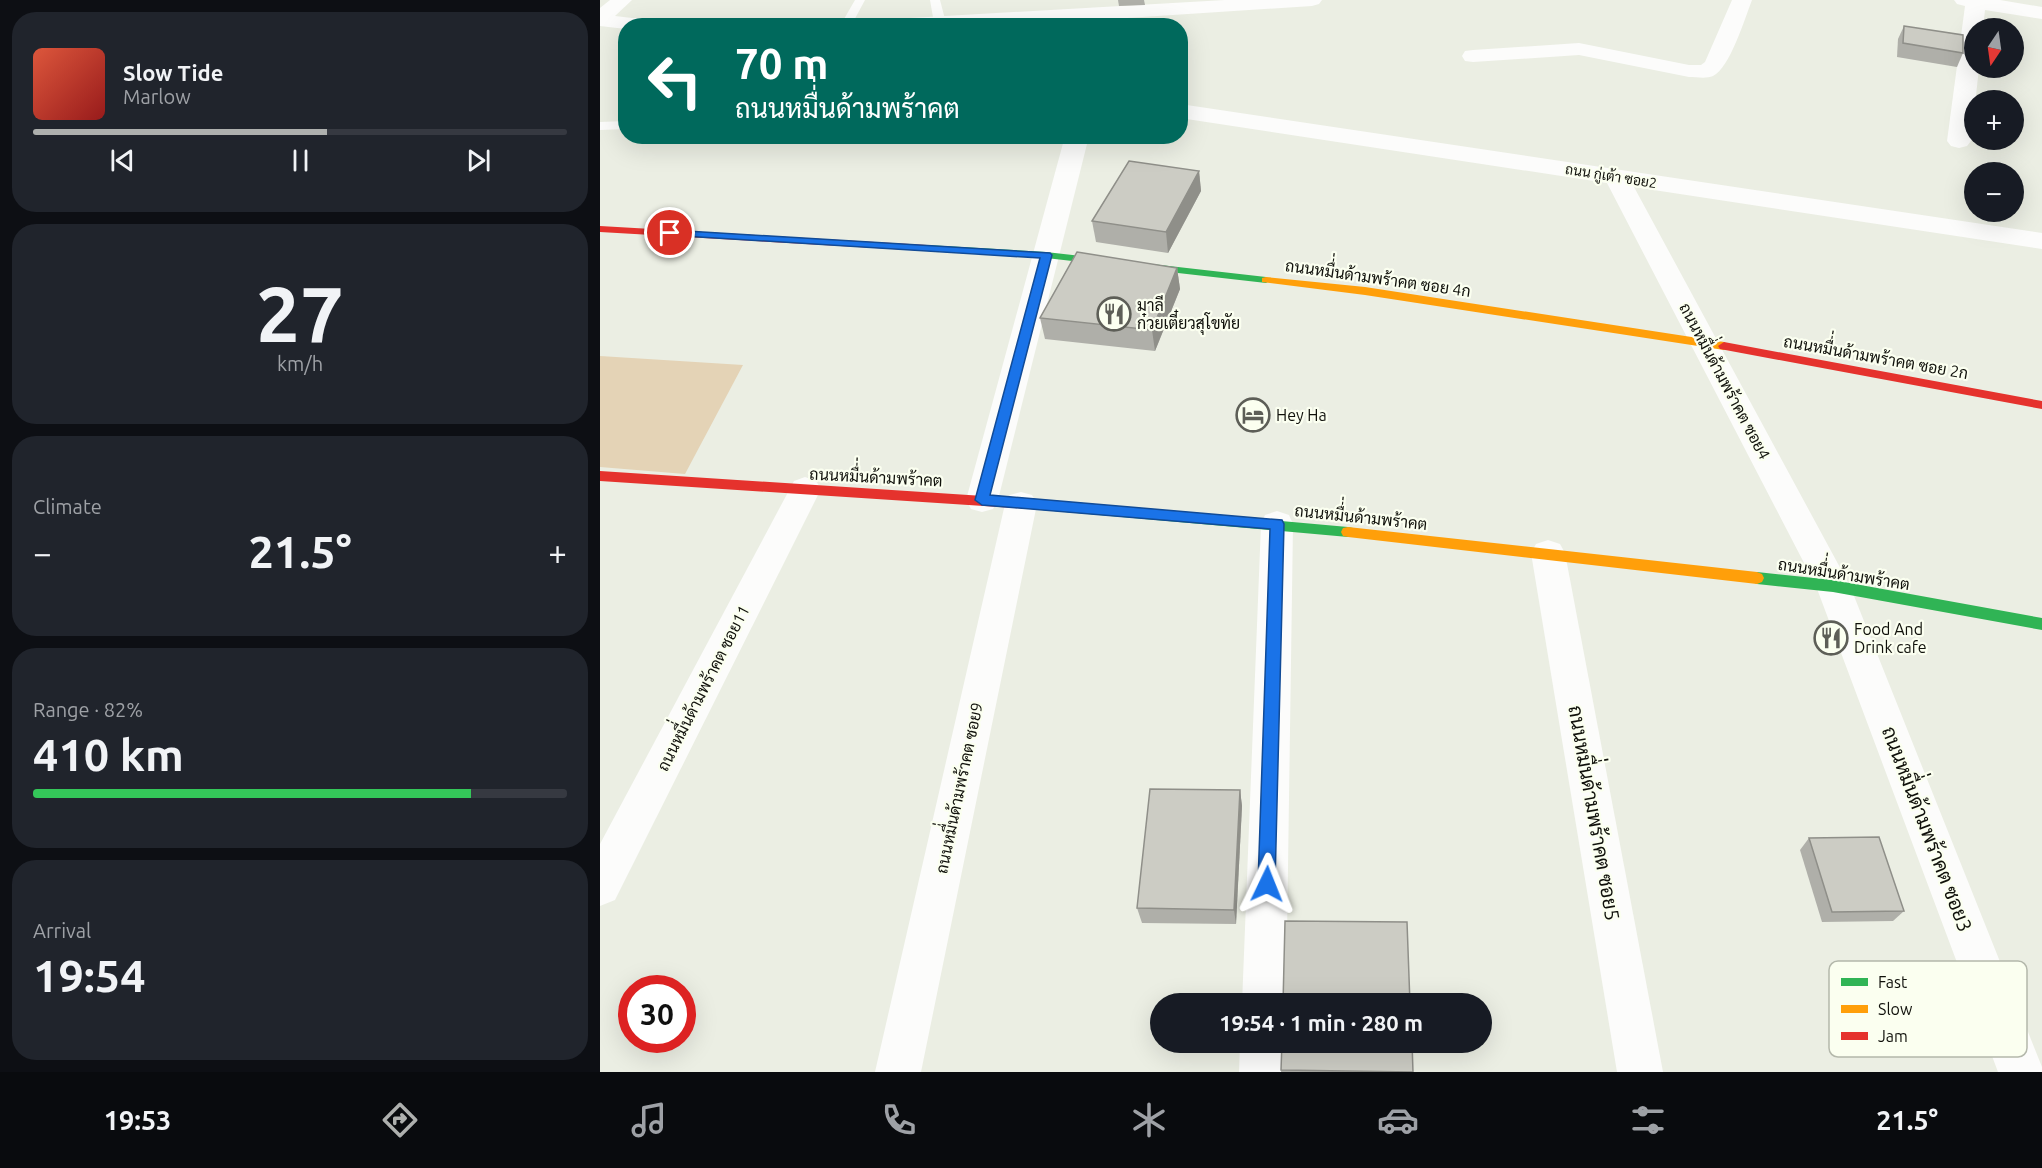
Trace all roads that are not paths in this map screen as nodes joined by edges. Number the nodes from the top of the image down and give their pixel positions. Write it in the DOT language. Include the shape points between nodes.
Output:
graph roads {
  1 [pos="622,0"];
  2 [pos="860,0"];
  3 [pos="935,0"];
  4 [pos="1312,0"];
  5 [pos="1742,0"];
  6 [pos="1970,1"];
  7 [pos="2042,13"];
  8 [pos="850,18"];
  9 [pos="939,18"];
  10 [pos="1128,18"];
  11 [pos="601,20"];
  12 [pos="618,22"];
  13 [pos="1473,56"];
  14 [pos="1188,112"];
  15 [pos="618,125"];
  16 [pos="600,126"];
  17 [pos="1959,141"];
  18 [pos="1075,144"];
  19 [pos="1616,176"];
  20 [pos="600,229"];
  21 [pos="2042,242"];
  22 [pos="1046,255"];
  23 [pos="1705,342"];
  24 [pos="2042,405"];
  25 [pos="600,476"];
  26 [pos="805,489"];
  27 [pos="982,500"];
  28 [pos="1021,504"];
  29 [pos="1277,524"];
  30 [pos="1548,553"];
  31 [pos="1833,586"];
  32 [pos="2042,624"];
  33 [pos="600,886"];
  34 [pos="1978,961"];
  35 [pos="1264,993"];
  36 [pos="1263,1053"];
  37 [pos="2015,1057"];
  38 [pos="898,1072"];
  39 [pos="1262,1072"];
  40 [pos="1640,1072"];
  41 [pos="2021,1072"];
  1 -- 11 [label="street"];
  2 -- 8 [label="lane"];
  3 -- 9 [label="lane"];
  4 -- 10 [label="street"];
  5 -- 13 [label="street" via="1714,65 1706,71 1579,49"];
  6 -- 7 [label="street"];
  6 -- 17 [label="street"];
  11 -- 12 [label="street"];
  14 -- 19 [label="street, ถนน กู่เต้า ซอย2"];
  15 -- 16 [label="lane"];
  18 -- 22 [label="street"];
  19 -- 21 [label="street, ถนน กู่เต้า ซอย2"];
  19 -- 23 [label="street, ถนนหมื่่นด้ามพร้าคต ซอย4"];
  20 -- 22 [label="street, ถนนหมื่่นด้ามพร้าคต ซอย 4ก"];
  22 -- 23 [label="street, ถนนหมื่่นด้ามพร้าคต ซอย 4ก" via="1365,291"];
  22 -- 27 [label="street"];
  23 -- 24 [label="street, ถนนหมื่่นด้ามพร้าคต ซอย 2ก"];
  23 -- 31 [label="street, ถนนหมื่่นด้ามพร้าคต ซอย4"];
  25 -- 26 [label="street, ถนนหมื่่นด้ามพร้าคต"];
  26 -- 27 [label="street, ถนนหมื่่นด้ามพร้าคต"];
  26 -- 33 [label="street, ถนนหมื่่นด้ามพร้าคต ซอย11"];
  27 -- 28 [label="street, ถนนหมื่่นด้ามพร้าคต"];
  28 -- 29 [label="street, ถนนหมื่่นด้ามพร้าคต"];
  28 -- 38 [label="street, ถนนหมื่่นด้ามพร้าคต ซอย9"];
  29 -- 30 [label="street, ถนนหมื่่นด้ามพร้าคต"];
  29 -- 35 [label="street"];
  30 -- 31 [label="street, ถนนหมื่่นด้ามพร้าคต"];
  30 -- 40 [label="street, ถนนหมื่่นด้ามพร้าคต ซอย5"];
  31 -- 32 [label="street, ถนนหมื่่นด้ามพร้าคต"];
  31 -- 34 [label="street, ถนนหมื่่นด้ามพร้าคต ซอย3"];
  36 -- 39 [label="street"];
  37 -- 41 [label="street, ถนนหมื่่นด้ามพร้าคต ซอย3"];
}
